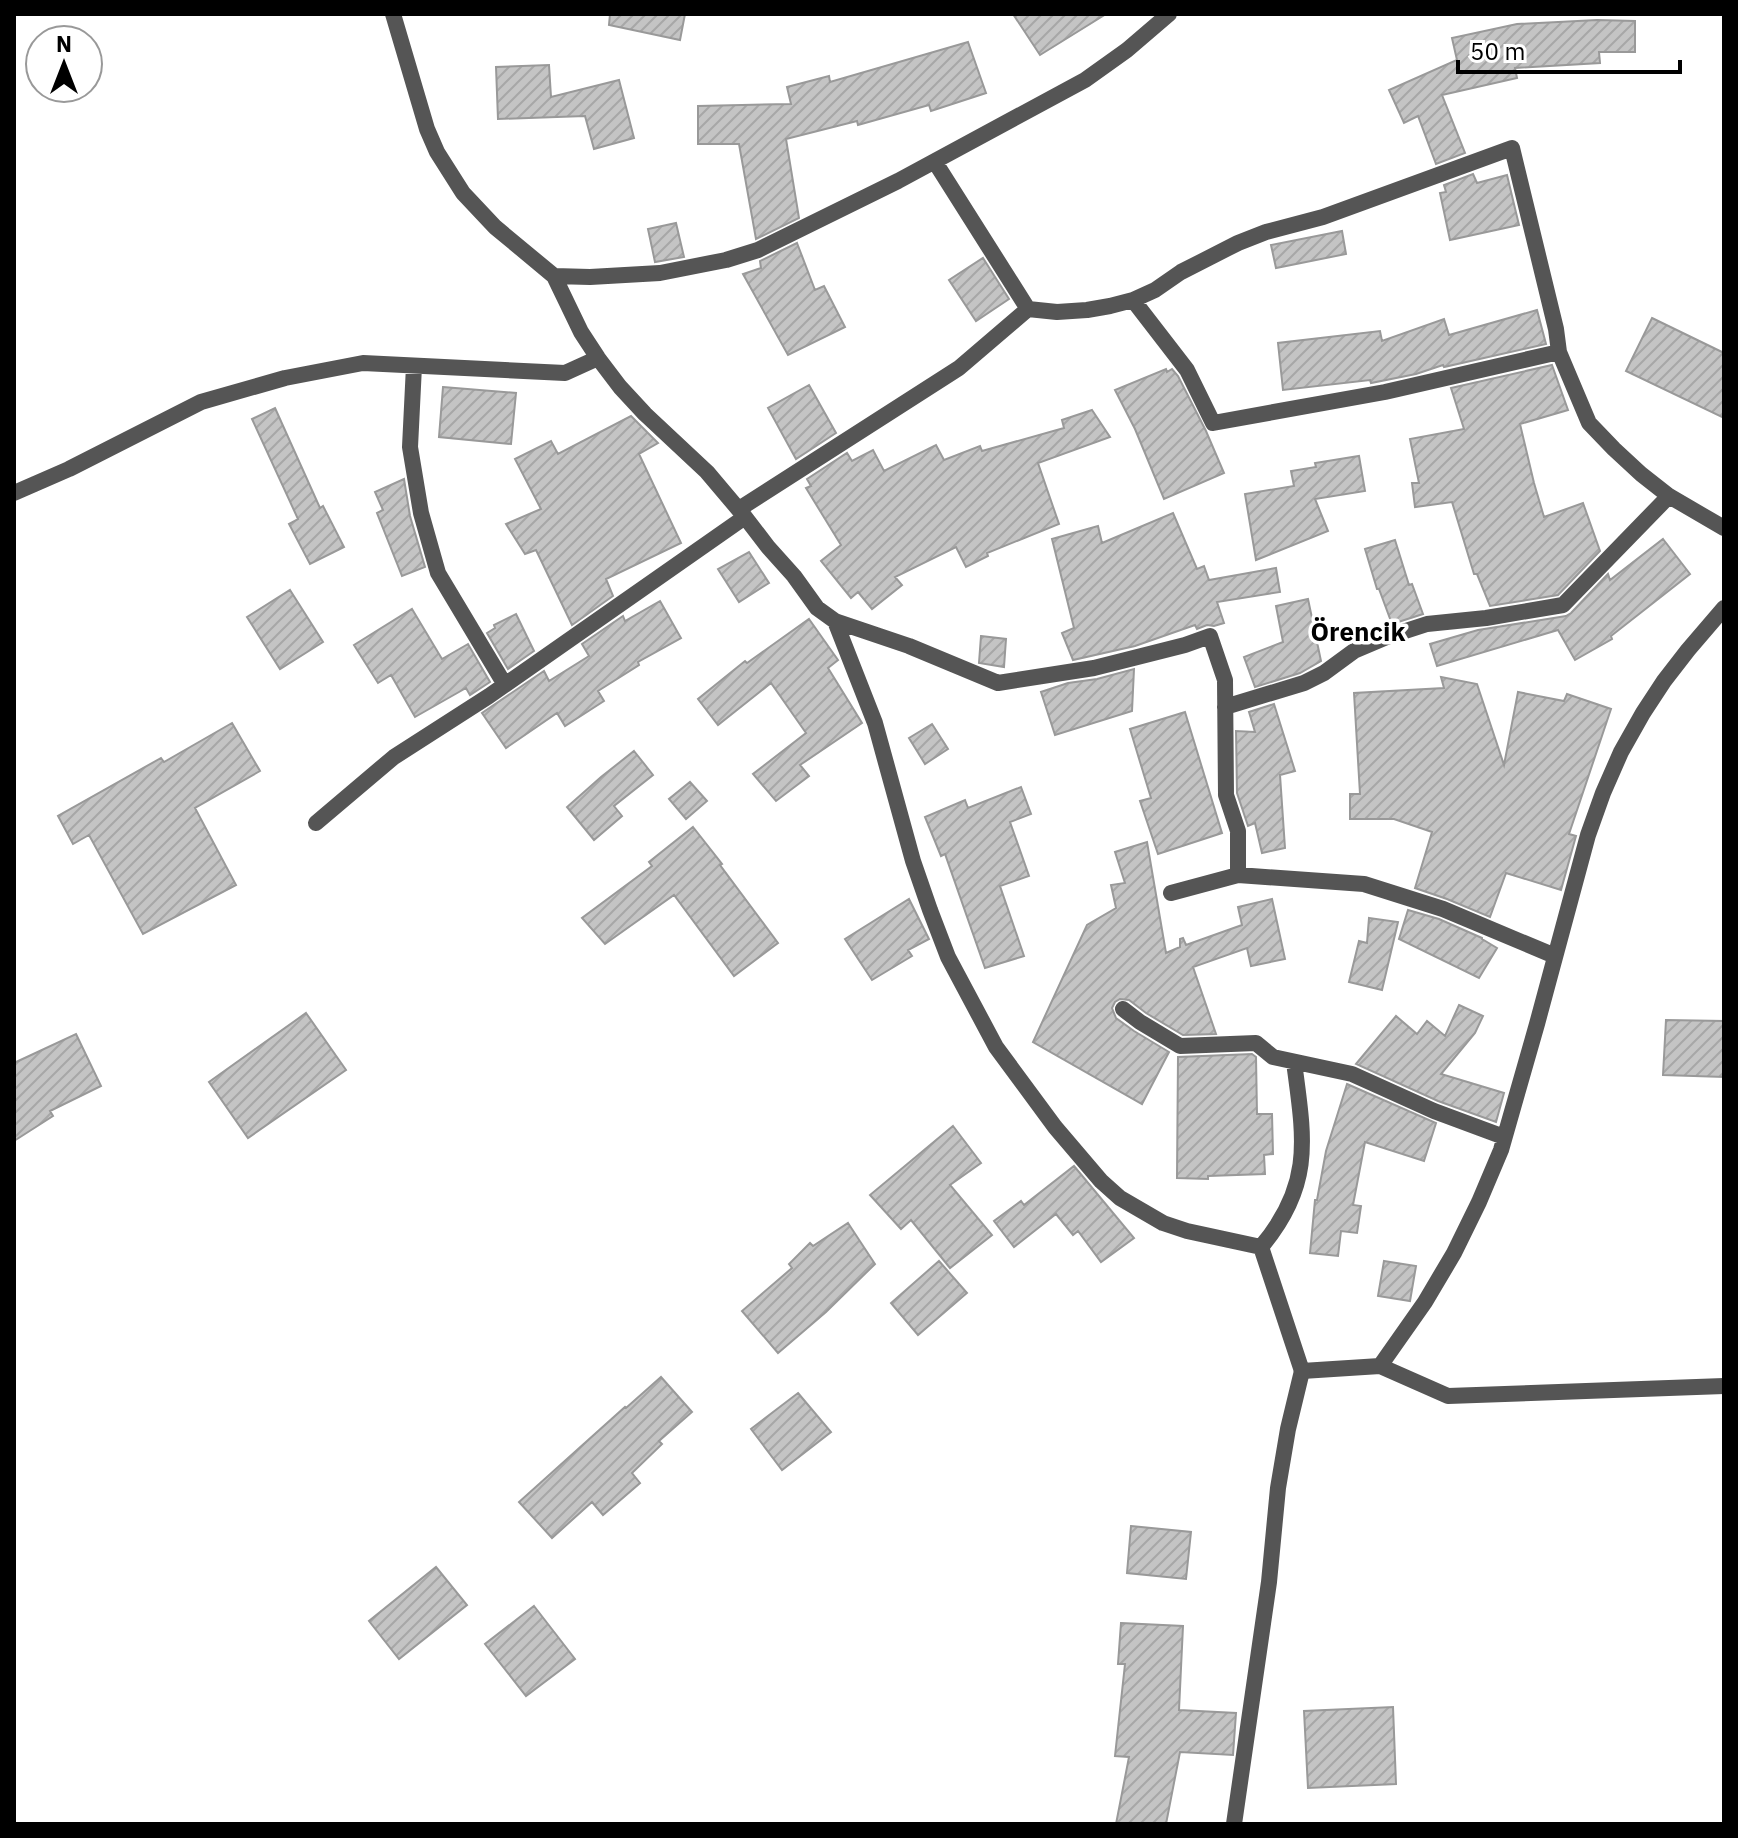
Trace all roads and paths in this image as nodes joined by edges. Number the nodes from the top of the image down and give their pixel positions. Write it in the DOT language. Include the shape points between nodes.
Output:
graph roads {
  1 [pos="393,14"];
  2 [pos="1169,14"];
  3 [pos="935,162"];
  4 [pos="554,276"];
  5 [pos="1133,300"];
  6 [pos="1028,309"];
  7 [pos="1559,352"];
  8 [pos="598,358"];
  9 [pos="414,366"];
  10 [pos="14,493"];
  11 [pos="1669,496"];
  12 [pos="742,513"];
  13 [pos="1724,528"];
  14 [pos="1724,608"];
  15 [pos="835,621"];
  16 [pos="505,685"];
  17 [pos="1225,707"];
  18 [pos="316,823"];
  19 [pos="1238,875"];
  20 [pos="1171,893"];
  21 [pos="1555,956"];
  22 [pos="1123,1009"];
  23 [pos="1294,1062"];
  24 [pos="1504,1137"];
  25 [pos="1261,1247"];
  26 [pos="1380,1366"];
  27 [pos="1302,1371"];
  28 [pos="1724,1386"];
  29 [pos="1234,1824"];
  1 -- 4 [label="street" via="427,129 450,175 486,219"];
  2 -- 3 [label="street" via="1085,80"];
  3 -- 4 [label="street" via="758,250 726,260 660,273"];
  3 -- 6 [label="street"];
  4 -- 8 [label="street"];
  5 -- 6 [label="street" via="1087,310"];
  5 -- 7 [label="street" via="1187,370 1213,423 1385,392"];
  5 -- 7 [label="street" via="1238,243 1512,148"];
  6 -- 12 [label="street" via="959,368"];
  7 -- 11 [label="street" via="1589,423"];
  8 -- 9 [label="street" via="565,373"];
  8 -- 12 [label="street"];
  9 -- 10 [label="street" via="363,363 201,402"];
  9 -- 16 [label="street" via="410,447 438,573"];
  11 -- 13 [label="street"];
  11 -- 17 [label="street" via="1563,605 1427,624 1354,651 1304,683"];
  12 -- 15 [label="street" via="817,608"];
  12 -- 16 [label="street"];
  14 -- 21 [label="street" via="1664,681 1621,752 1588,835"];
  15 -- 17 [label="street" via="998,683 1094,668 1210,636 1225,680"];
  15 -- 25 [label="street" via="889,765 930,910 948,957 996,1047 1055,1127 1120,1198 1163,1223"];
  16 -- 18 [label="street" via="394,757"];
  17 -- 19 [label="street" via="1226,795 1238,831"];
  19 -- 20 [label="street"];
  19 -- 21 [label="street" via="1364,884 1443,909"];
  21 -- 24 [label="street"];
  22 -- 23 [label="street" via="1180,1046 1256,1043 1273,1057"];
  23 -- 24 [label="street" via="1352,1074"];
  23 -- 25 [label="street" via="1300,1168 1289,1208"];
  24 -- 26 [label="street" via="1454,1253"];
  25 -- 27 [label="street"];
  26 -- 27 [label="street"];
  26 -- 28 [label="street" via="1448,1396"];
  27 -- 29 [label="street" via="1278,1488"];
}
